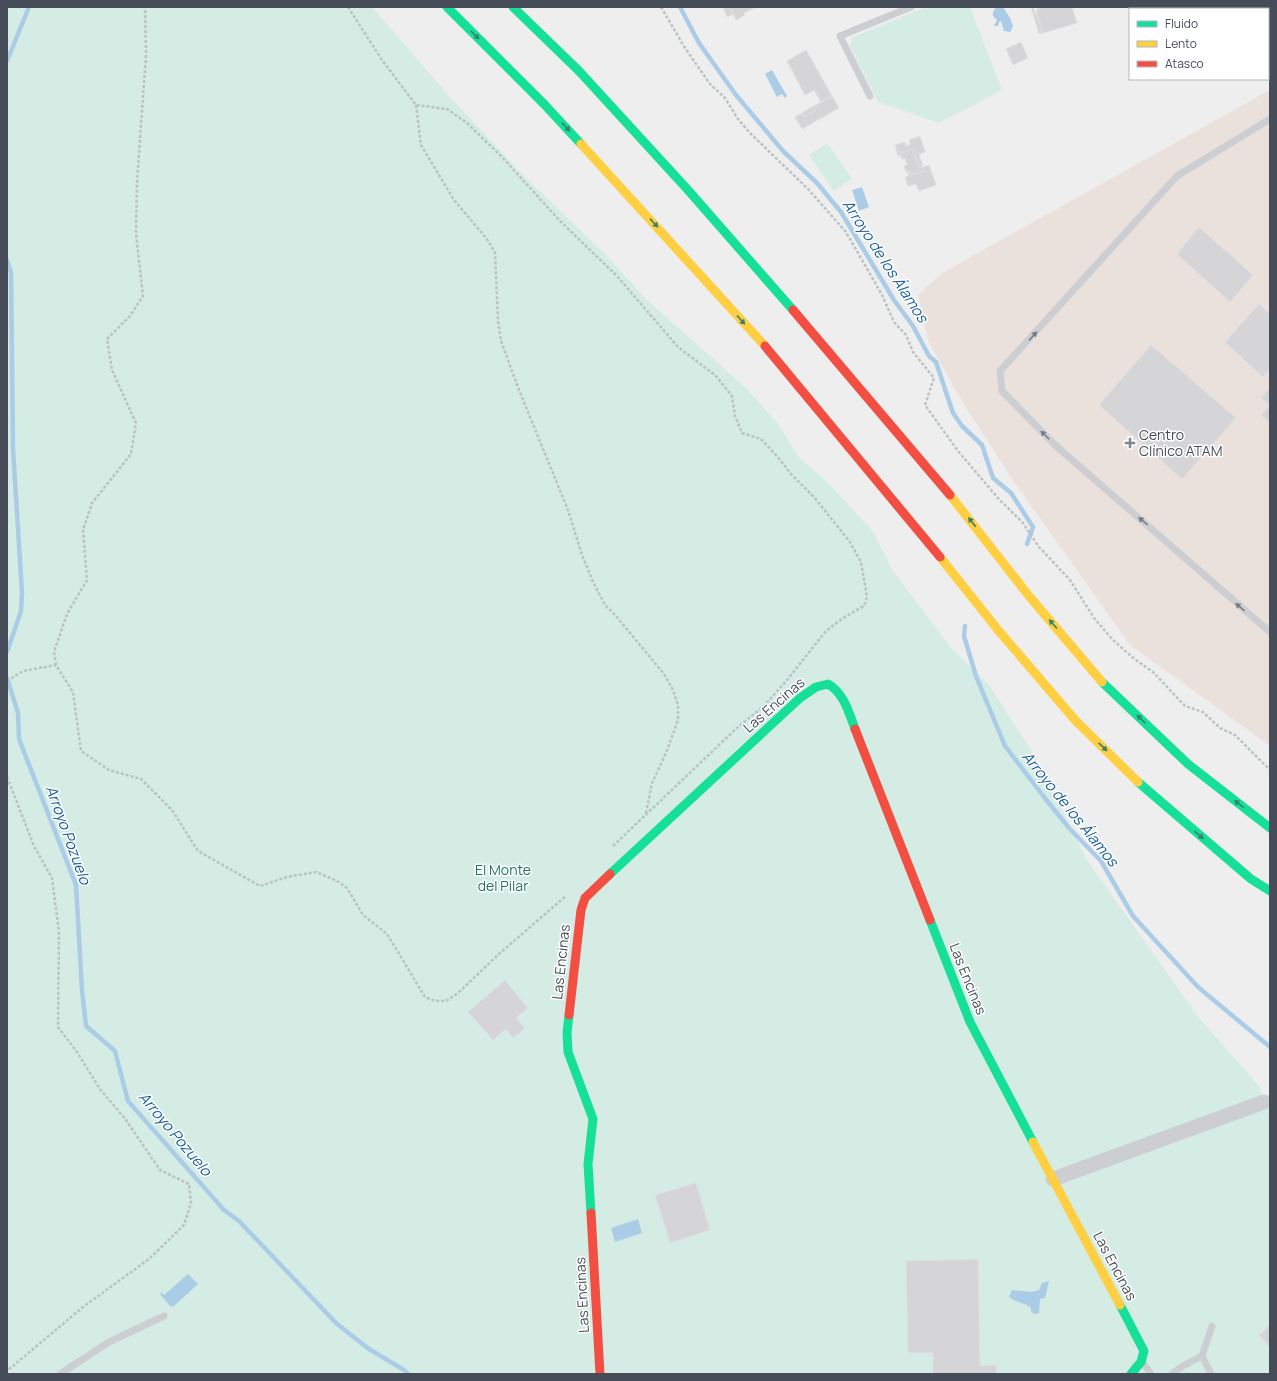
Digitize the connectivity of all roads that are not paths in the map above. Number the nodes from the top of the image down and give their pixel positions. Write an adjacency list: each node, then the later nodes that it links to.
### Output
1 (447, 7): 8 (main road, one-way to 8)
2 (513, 7): 7 (main road, one-way to 2)
3 (911, 7): 4 (lane)
4 (870, 96)
5 (1270, 119): 6 (lane, one-way to 5)
6 (1270, 632)
7 (1270, 828)
8 (1270, 891)
9 (1264, 1102): 10 (street)
10 (1053, 1178): 14 (main road, Las Encinas); 16 (main road, Las Encinas)
11 (164, 1316): 15 (lane)
12 (1212, 1326): 13 (lane)
13 (1202, 1356): 19 (lane); 20 (lane)
14 (1141, 1362): 17 (main road); 18 (lane)
15 (60, 1374)
16 (600, 1374)
17 (1131, 1374)
18 (1152, 1374)
19 (1172, 1374)
20 (1211, 1374)

